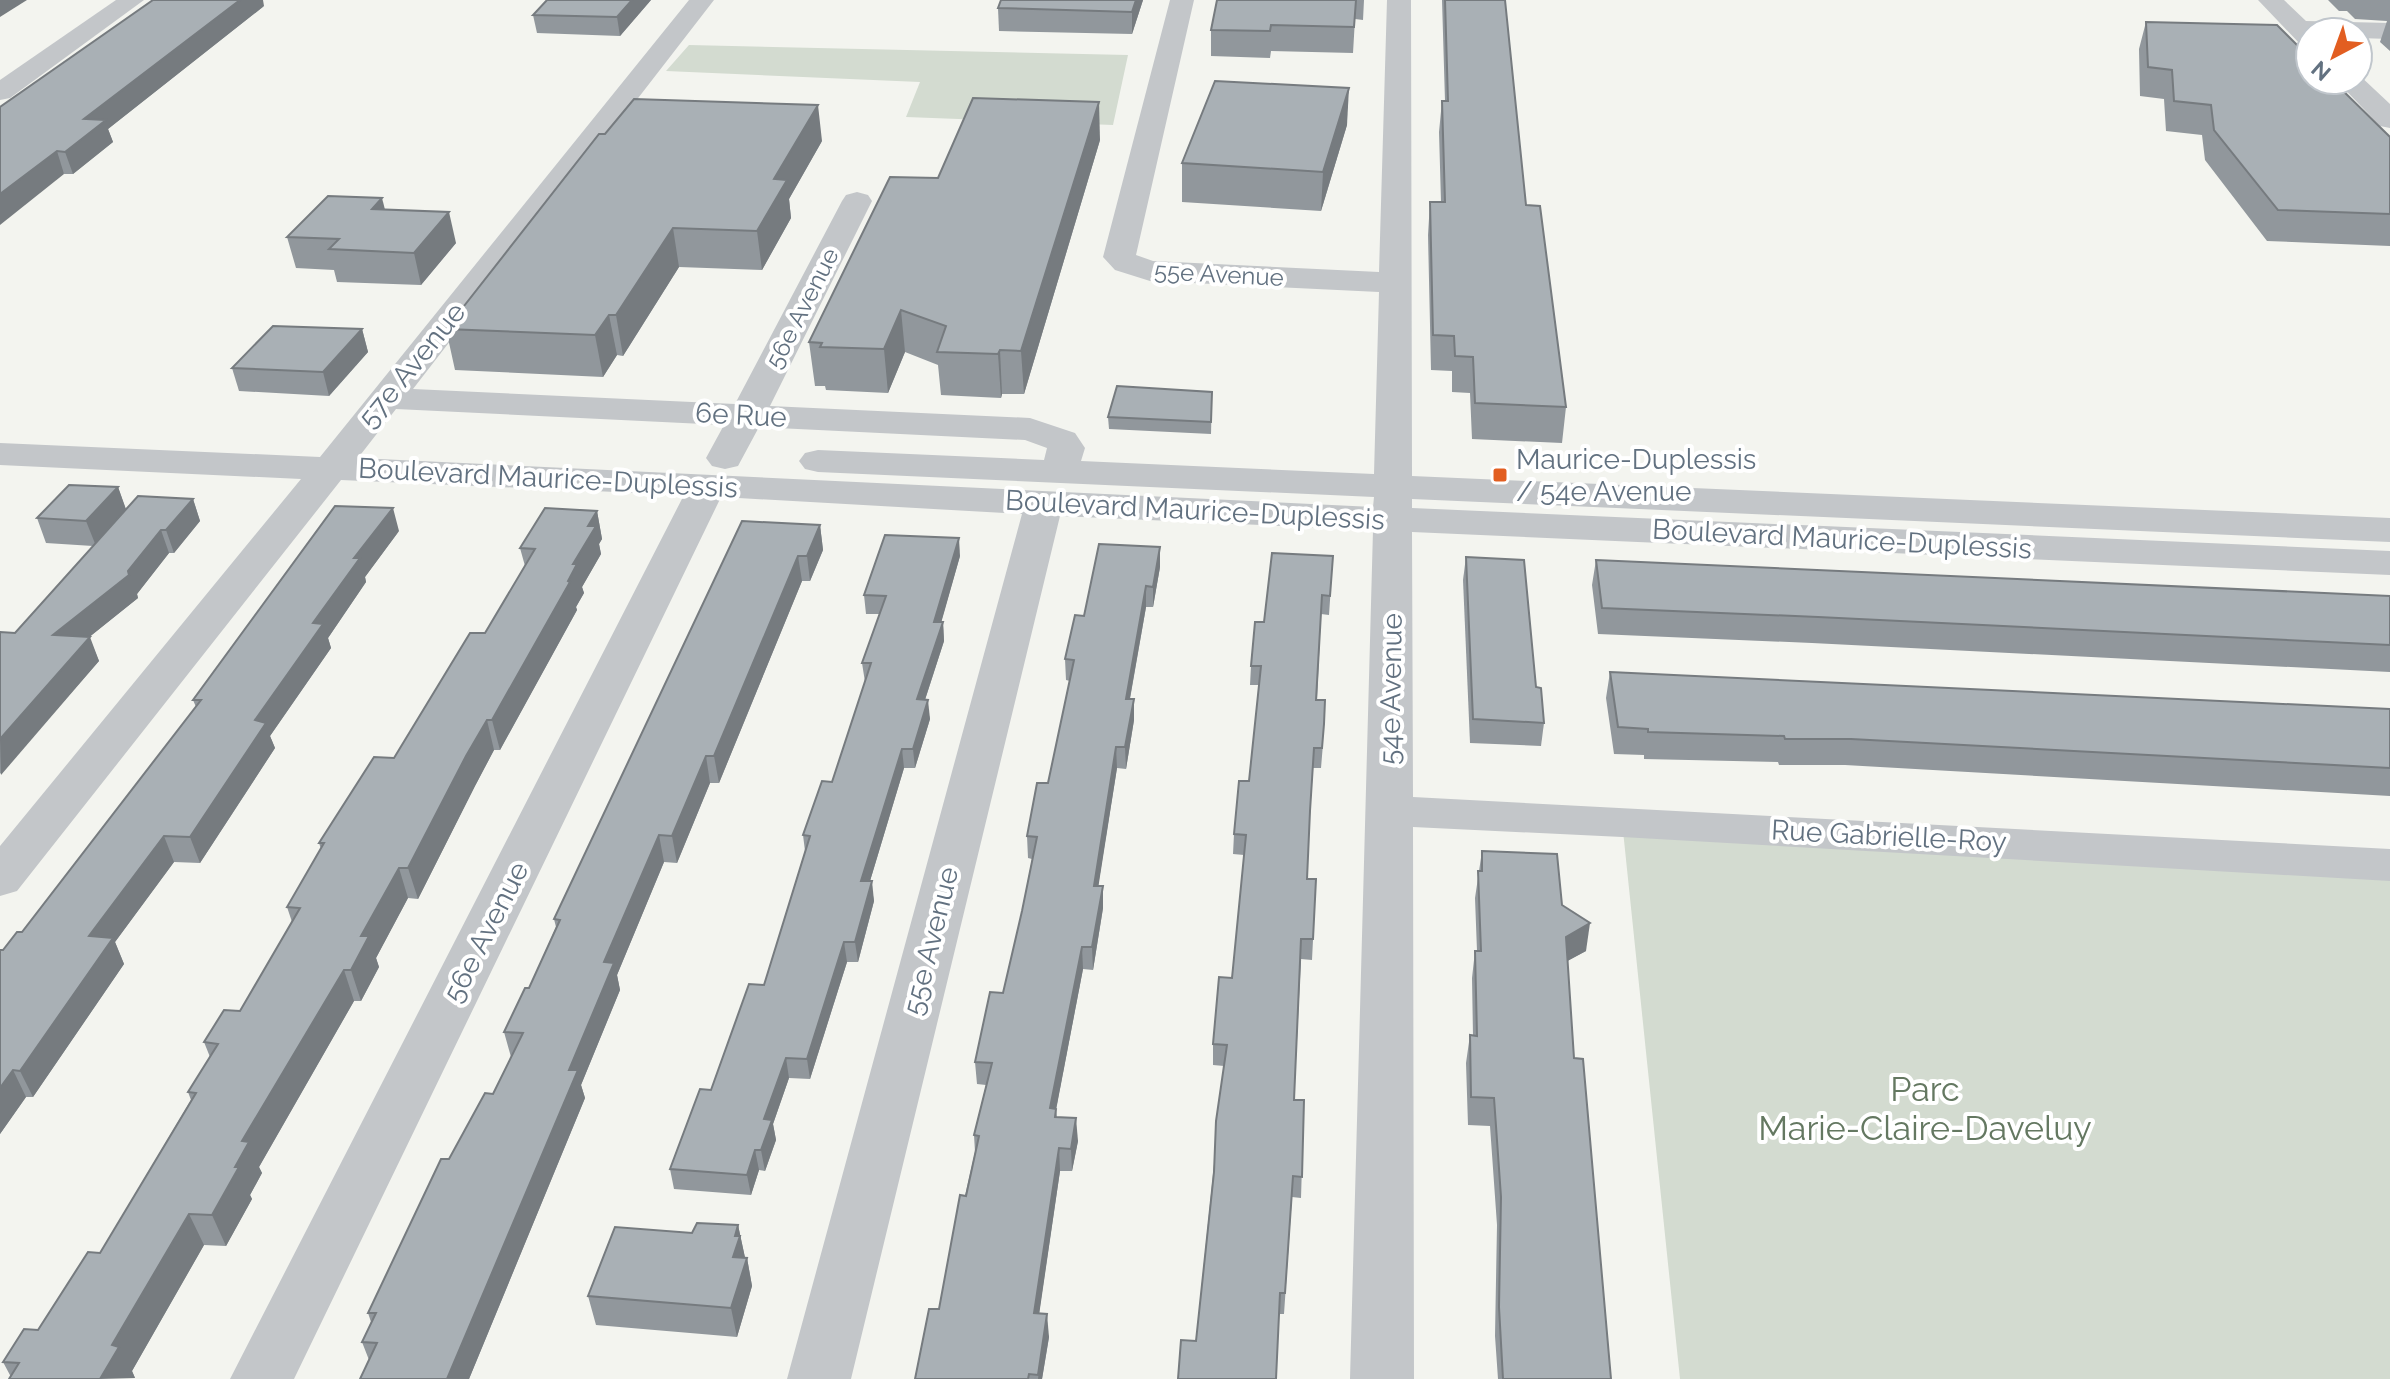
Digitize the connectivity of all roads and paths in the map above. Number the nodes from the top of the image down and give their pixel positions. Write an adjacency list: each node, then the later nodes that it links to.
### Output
1 (132, 0): 7 (street)
2 (702, 0): 12 (street, 57e Avenue)
3 (1182, 0): 11 (street, 55e Avenue)
4 (1399, 0): 11 (street, 54e Avenue)
5 (2270, 0): 6 (street)
6 (2294, 23)
7 (0, 92)
8 (2366, 96): 9 (street)
9 (2390, 120)
10 (857, 201): 13 (street, 56e Avenue)
11 (1395, 283): 19 (street, 54e Avenue)
12 (385, 398): 13 (street, 6e Rue); 15 (street, 57e Avenue)
13 (747, 415): 17 (street, 56e Avenue); 18 (street, 6e Rue)
14 (0, 424): 15 (street, Boulevard Maurice-Duplessis)
15 (342, 453): 16 (street, Boulevard Maurice-Duplessis); 17 (street, Boulevard Maurice-Duplessis); 24 (street, 57e Avenue)
16 (0, 454)
17 (717, 471): 18 (street, Boulevard Maurice-Duplessis); 25 (street, 56e Avenue)
18 (1052, 488): 19 (street, Boulevard Maurice-Duplessis); 26 (street, 55e Avenue)
19 (1391, 502): 20 (street, Boulevard Maurice-Duplessis); 21 (street, Boulevard Maurice-Duplessis); 22 (street, 54e Avenue)
20 (2390, 530)
21 (2390, 563)
22 (1388, 811): 23 (street, Rue Gabrielle-Roy); 27 (street, 54e Avenue)
23 (2390, 865)
24 (0, 879)
25 (262, 1379)
26 (819, 1379)
27 (1382, 1379)

